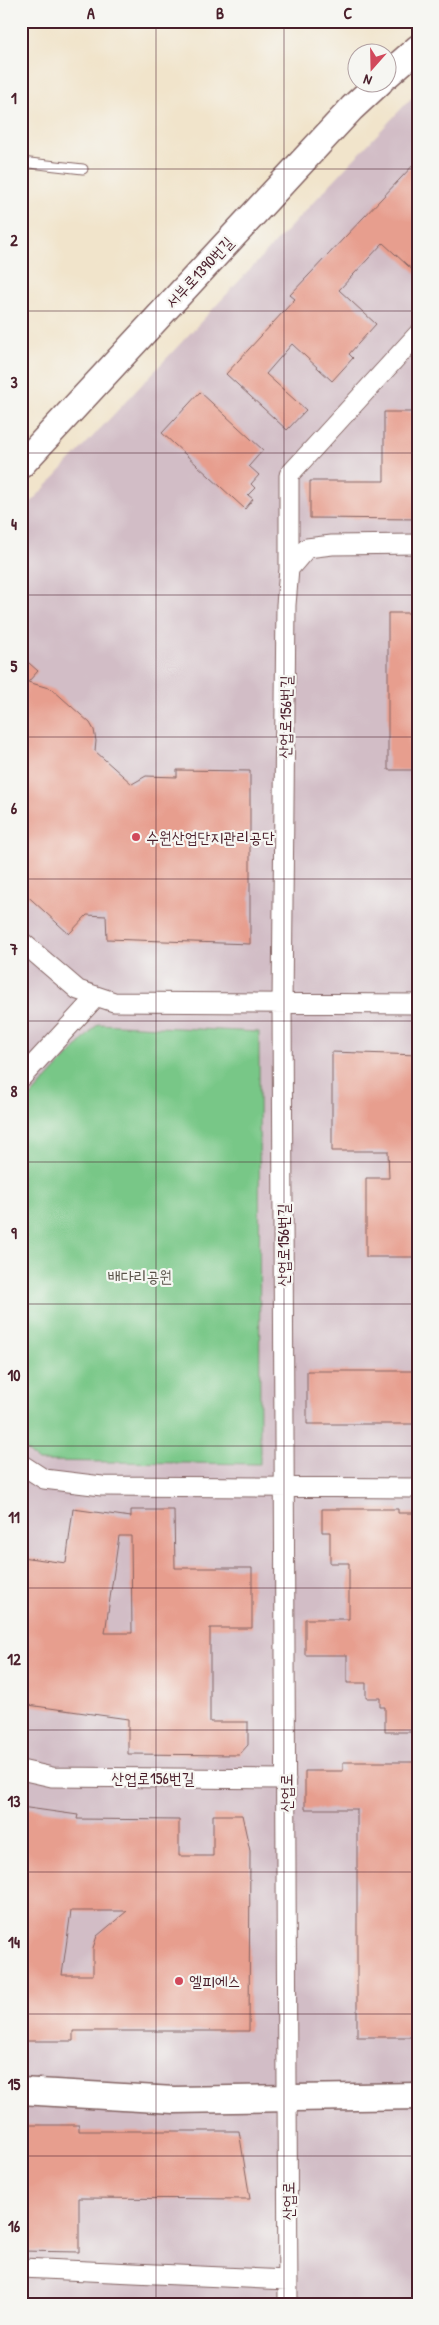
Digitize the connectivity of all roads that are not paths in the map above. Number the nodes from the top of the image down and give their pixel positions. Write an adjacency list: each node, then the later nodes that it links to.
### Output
1 (418, 48): 2 (street)
2 (396, 67)
3 (369, 92): 7 (street, 서부로1390번길)
4 (21, 162): 5 (lane)
5 (83, 169)
6 (418, 334): 9 (street, 산업로156번길)
7 (21, 465)
8 (418, 544): 9 (street)
9 (289, 570): 12 (street, 산업로156번길)
10 (21, 941): 11 (street)
11 (96, 997): 12 (street); 14 (street)
12 (282, 1003): 13 (street); 16 (street, 산업로156번길)
13 (418, 1004)
14 (21, 1078)
15 (21, 1464): 16 (street)
16 (284, 1487): 17 (street); 19 (street, 산업로)
17 (418, 1488)
18 (21, 1770): 19 (street, 산업로156번길)
19 (286, 1779): 22 (street, 산업로)
20 (21, 2091): 22 (street)
21 (418, 2096): 22 (street)
22 (287, 2098): 24 (street, 산업로)
23 (21, 2268): 24 (street)
24 (288, 2280): 25 (street, 산업로)
25 (288, 2304)

